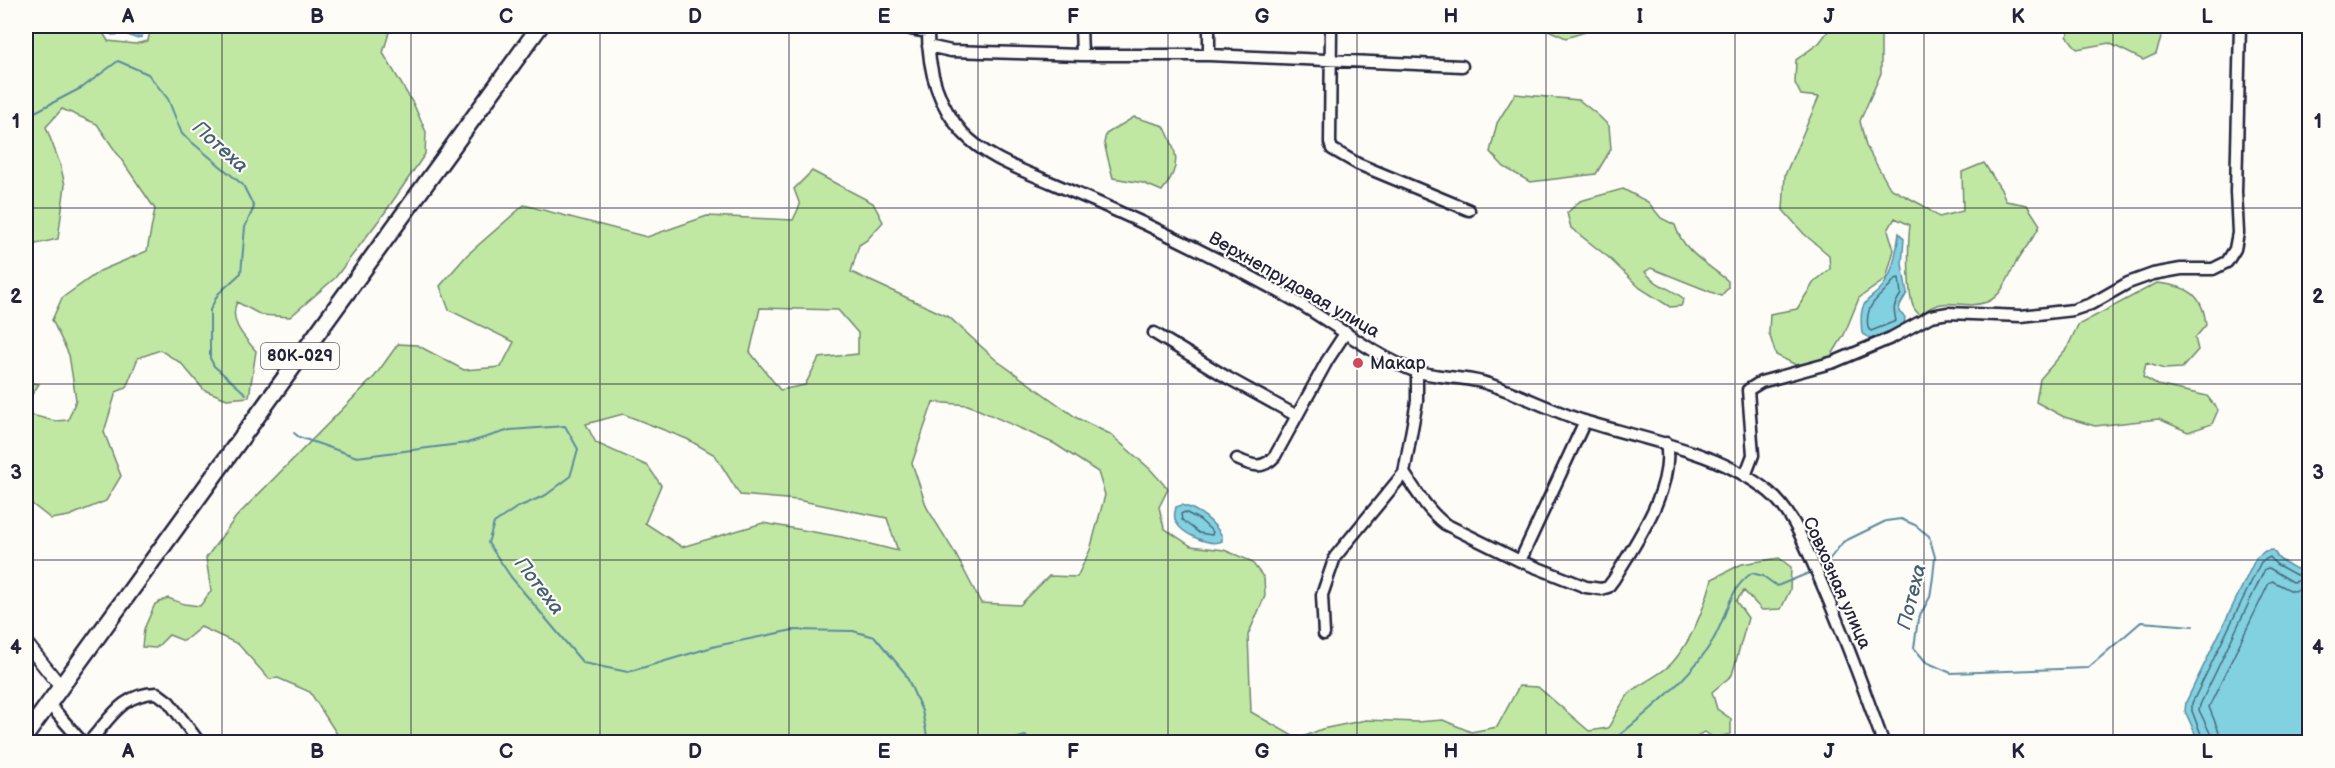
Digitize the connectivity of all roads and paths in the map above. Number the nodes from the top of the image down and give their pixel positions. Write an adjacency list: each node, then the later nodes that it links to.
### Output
1 (540, 26): 26 (main road, 80К-029)
2 (902, 26): 7 (street)
3 (1081, 26): 9 (street)
4 (1209, 26): 10 (street)
5 (1331, 26): 11 (street)
6 (2240, 26): 22 (street)
7 (928, 29): 8 (street, Верхнепрудовая улица)
8 (928, 46): 9 (street); 14 (street, Верхнепрудовая улица)
9 (1082, 55): 10 (street)
10 (1209, 56): 11 (street)
11 (1329, 59): 12 (street); 13 (street)
12 (1462, 66)
13 (1469, 210)
14 (1346, 332): 16 (street, Верхнепрудовая улица); 17 (street)
15 (1154, 333): 17 (street)
16 (1417, 372): 18 (street, Верхнепрудовая улица); 21 (street)
17 (1297, 416): 20 (street)
18 (1585, 421): 19 (street, Верхнепрудовая улица); 23 (street)
19 (1666, 443): 22 (street, Верхнепрудовая улица); 23 (street)
20 (1237, 459)
21 (1404, 472): 23 (street); 24 (street)
22 (1744, 476): 32 (street, Совхозная улица)
23 (1520, 561)
24 (1324, 634)
25 (26, 643): 26 (street)
26 (61, 687): 27 (main road, 80К-029)
27 (49, 704): 28 (main road, 80К-029); 29 (street)
28 (26, 735)
29 (82, 742)
30 (89, 742): 31 (street)
31 (199, 742)
32 (1883, 742)

